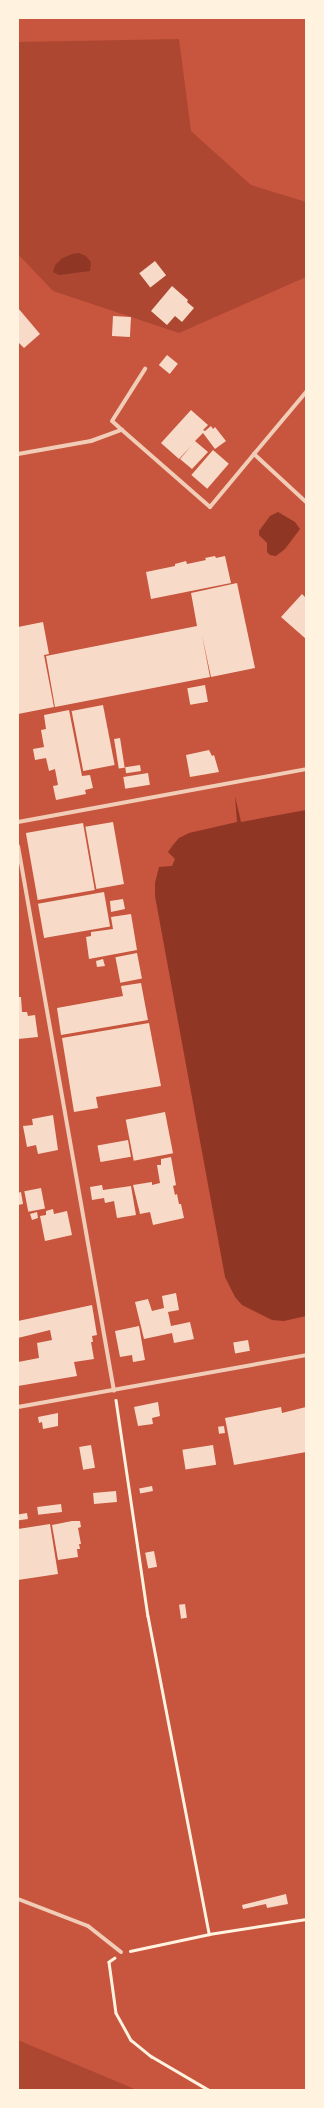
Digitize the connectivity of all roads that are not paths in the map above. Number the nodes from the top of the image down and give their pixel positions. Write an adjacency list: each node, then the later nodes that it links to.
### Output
1 (145, 369): 3 (street)
2 (306, 392): 5 (street)
3 (122, 430): 4 (street); 5 (street)
4 (18, 454)
5 (254, 454): 6 (street)
6 (306, 502)
7 (306, 769): 8 (street)
8 (18, 822)
9 (18, 846): 11 (street)
10 (306, 1355): 11 (street)
11 (114, 1391): 12 (street)
12 (18, 1407)
13 (18, 1899): 14 (street)
14 (121, 1952)

